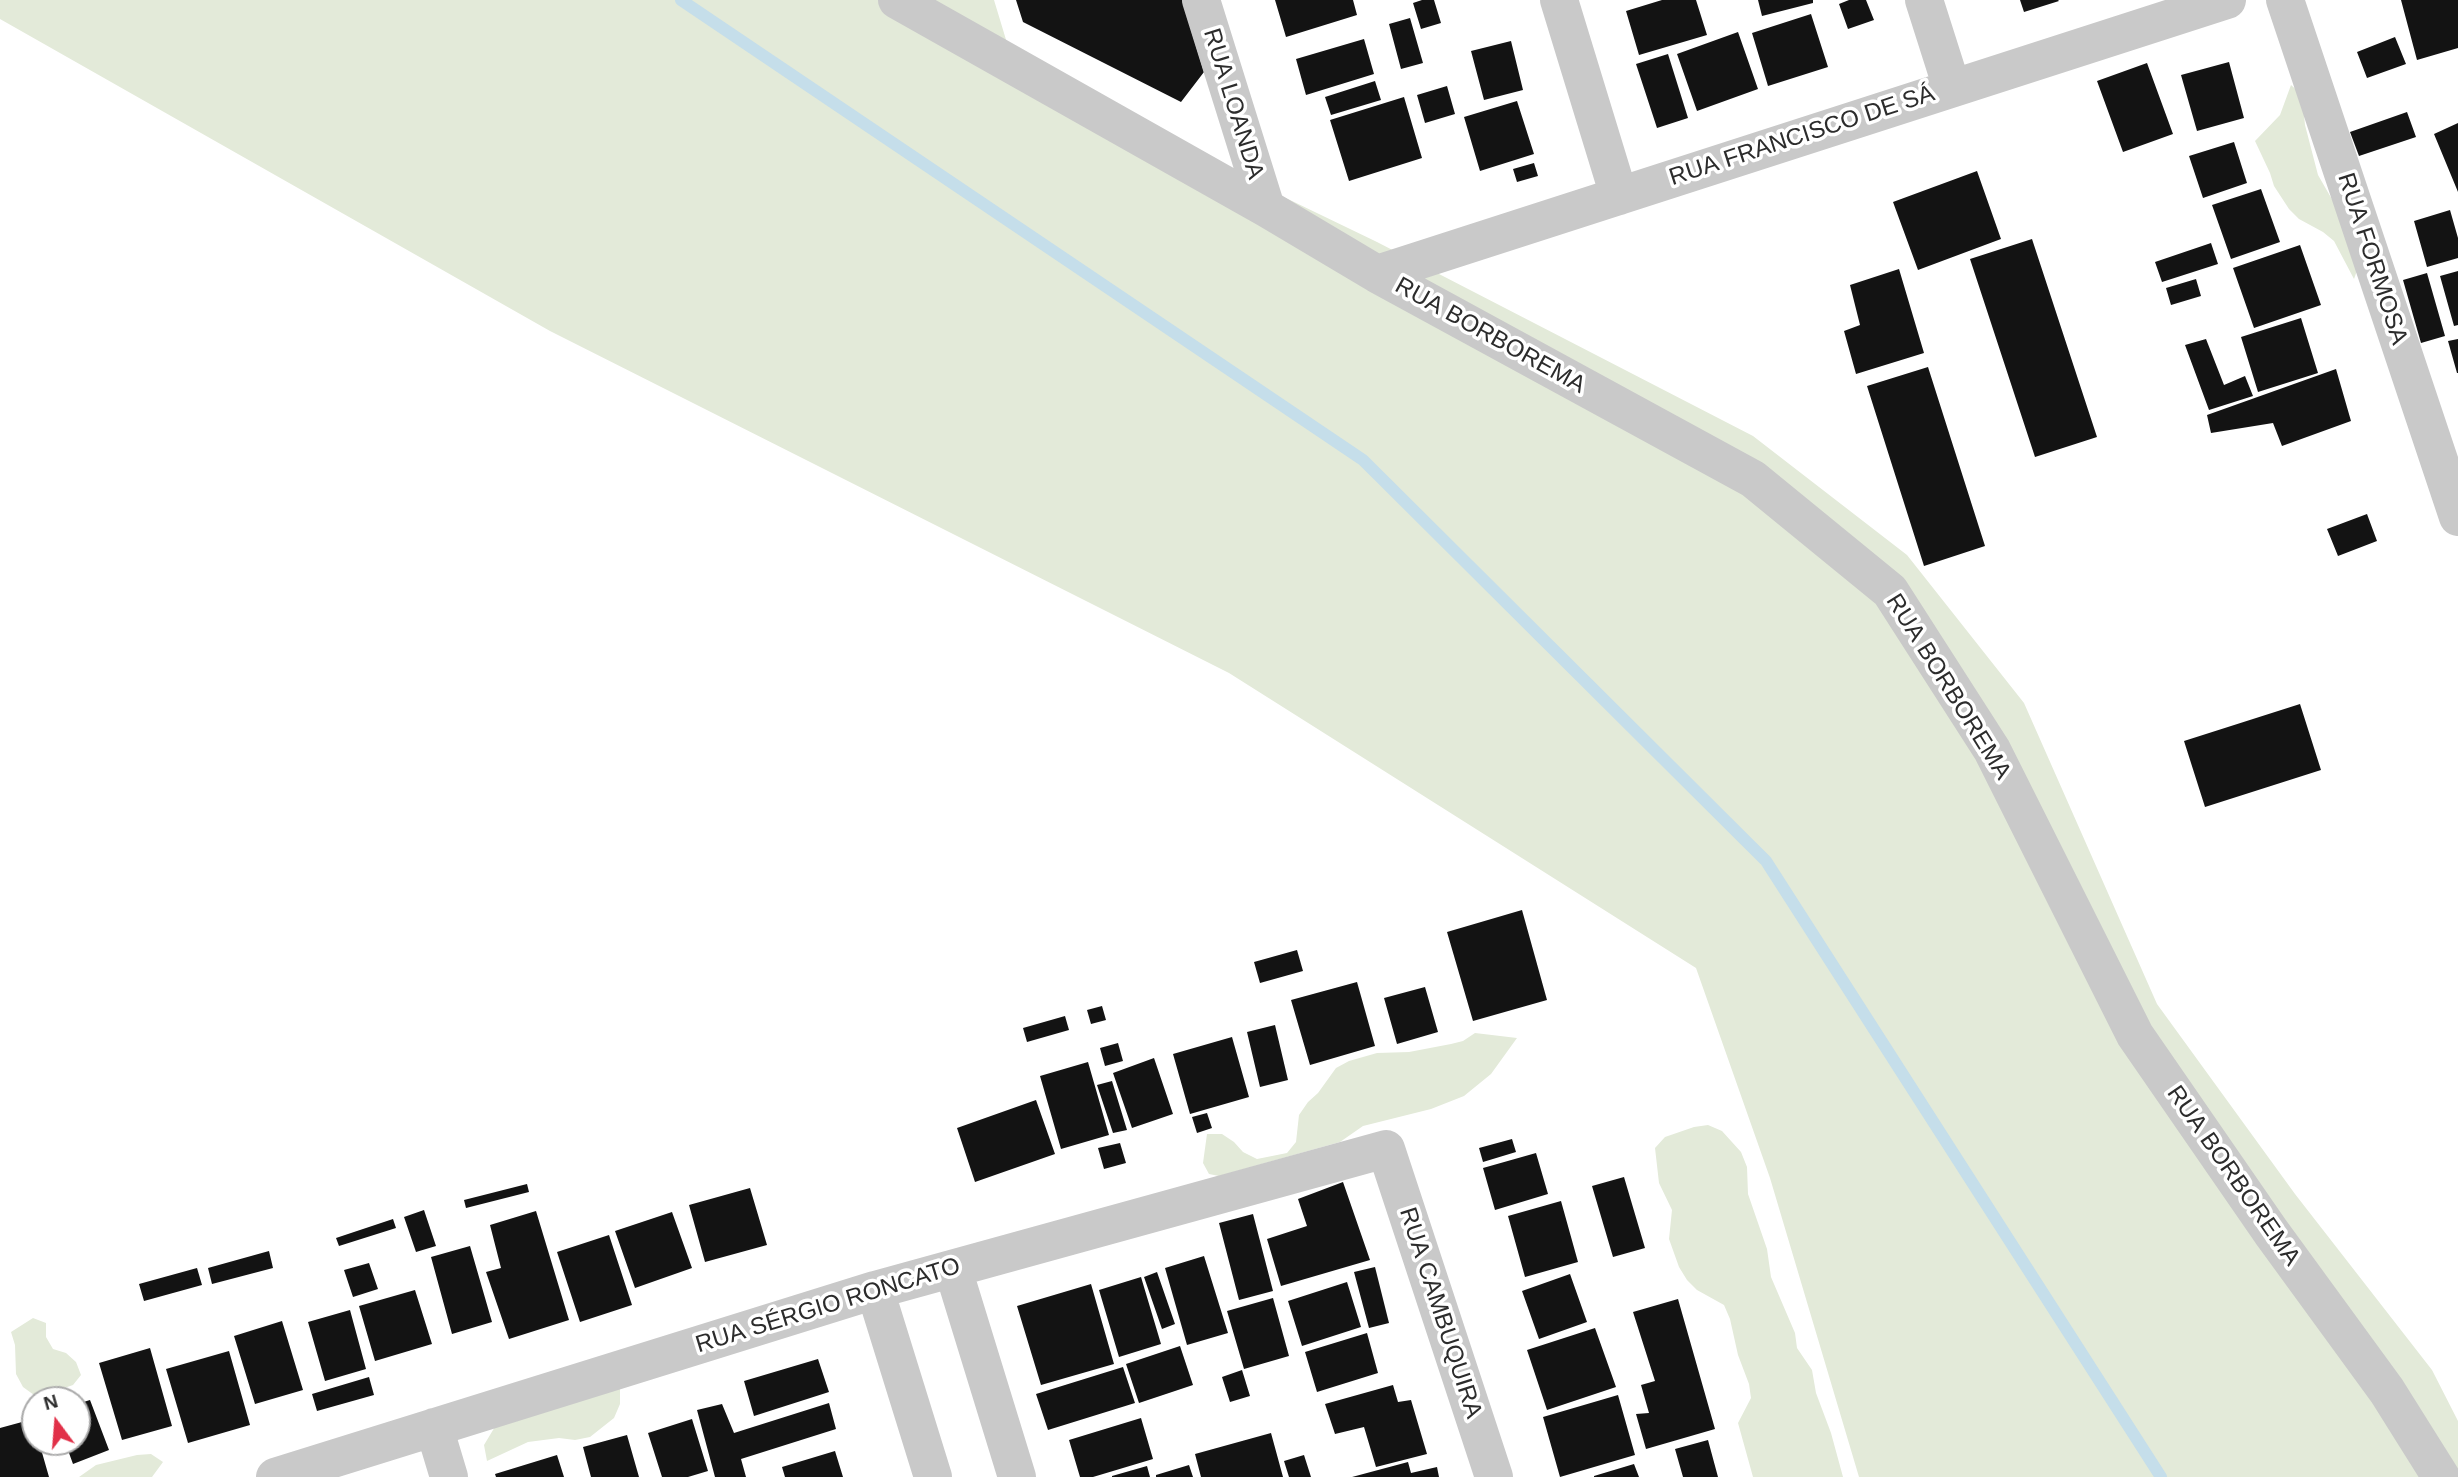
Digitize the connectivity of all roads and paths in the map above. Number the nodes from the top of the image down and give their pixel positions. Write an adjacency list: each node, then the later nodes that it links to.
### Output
1 (897, 0): 9 (street, RUA BORBOREMA)
2 (1200, 0): 9 (street, RUA LOANDA)
3 (1559, 0): 8 (street)
4 (1924, 0): 7 (street)
5 (2227, 0): 7 (street, RUA FRANCISCO DE SÁ)
6 (2286, 0): 11 (street, RUA FORMOSA)
7 (1952, 88): 8 (street, RUA FRANCISCO DE SÁ)
8 (1619, 196): 10 (street, RUA FRANCISCO DE SÁ)
9 (1266, 208): 10 (street, RUA BORBOREMA)
10 (1377, 274): 21 (street, RUA BORBOREMA)
11 (2458, 517)
12 (1386, 1149): 13 (street, RUA SÉRGIO RONCATO); 20 (street, RUA CAMBUQUIRA)
13 (953, 1269): 14 (street, RUA SÉRGIO RONCATO); 19 (street)
14 (875, 1290): 15 (street, RUA SÉRGIO RONCATO); 18 (street)
15 (434, 1427): 16 (street, RUA SÉRGIO RONCATO); 17 (street)
16 (275, 1477)
17 (449, 1477)
18 (933, 1477)
19 (1017, 1477)
20 (1494, 1477)
21 (2441, 1477)

